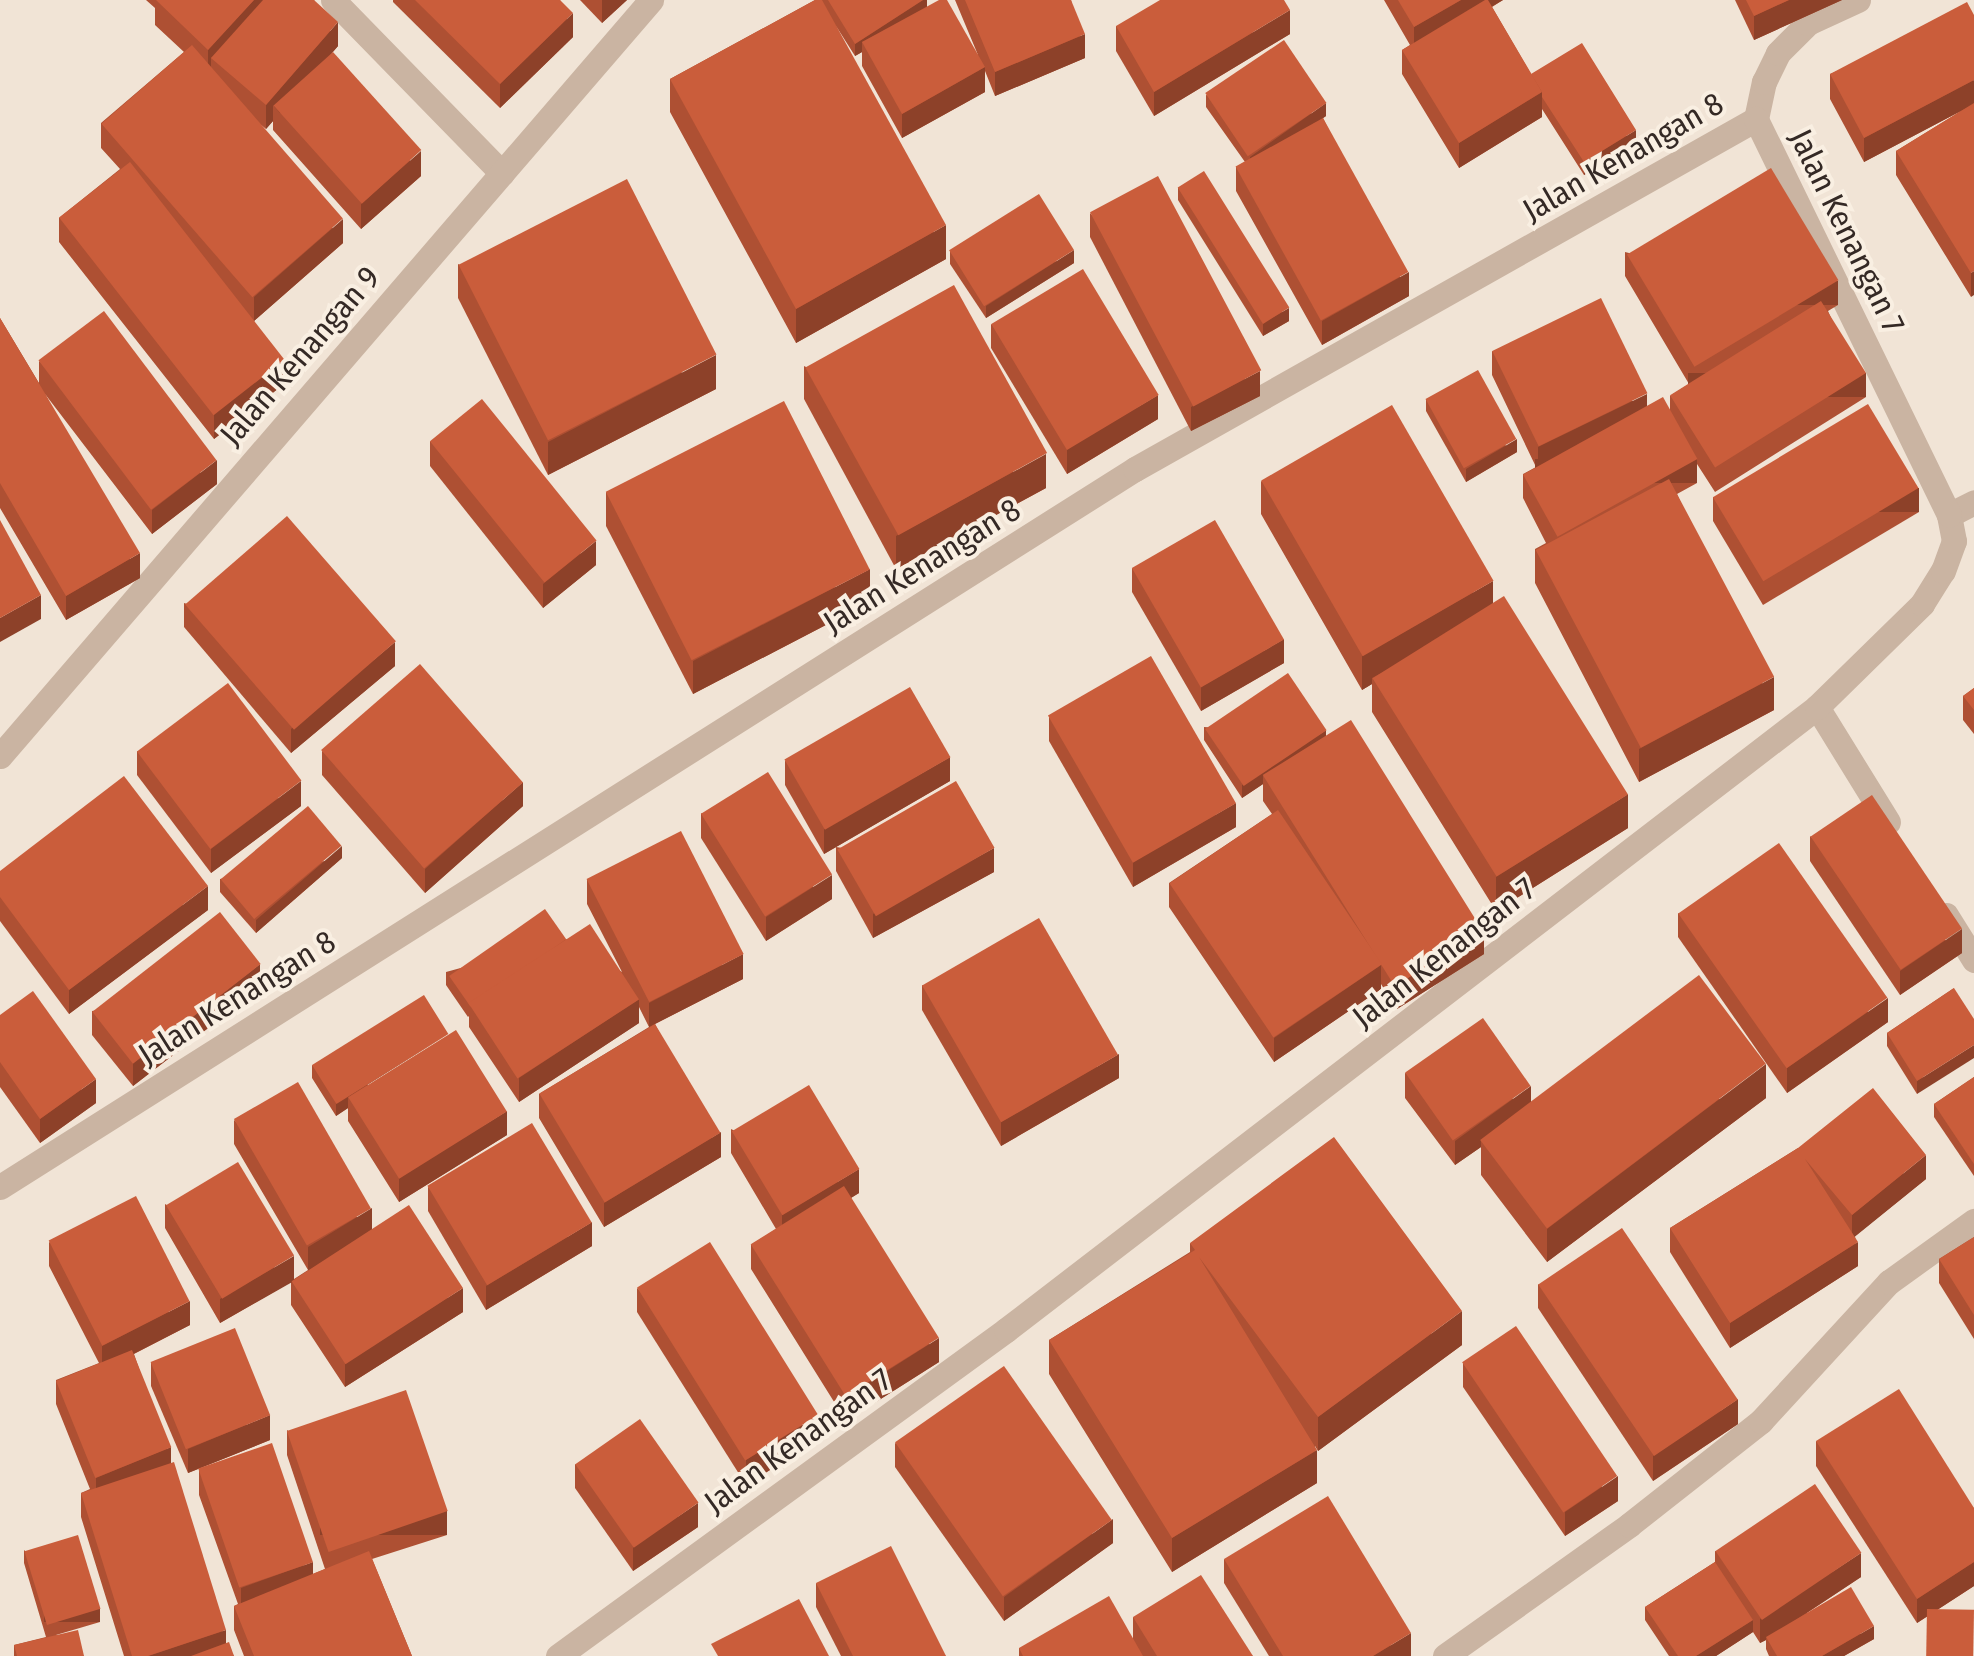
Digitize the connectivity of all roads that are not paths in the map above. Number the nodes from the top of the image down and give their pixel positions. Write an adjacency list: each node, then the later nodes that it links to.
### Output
1 (333, 0): 5 (street)
2 (651, 0): 5 (street, Jalan Kenangan 9)
3 (1858, 0): 4 (street, Jalan Kenangan 8)
4 (1756, 119): 7 (street, Jalan Kenangan 7); 13 (street, Jalan Kenangan 8)
5 (502, 173): 9 (street, Jalan Kenangan 9)
6 (1974, 502): 7 (street)
7 (1949, 514): 8 (street, Jalan Kenangan 7)
8 (1817, 707): 10 (street); 15 (street, Jalan Kenangan 7)
9 (0, 756)
10 (1901, 842)
11 (1932, 893): 12 (street)
12 (1974, 960)
13 (0, 1187)
14 (1974, 1220): 16 (street)
15 (558, 1656)
16 (1445, 1656)

